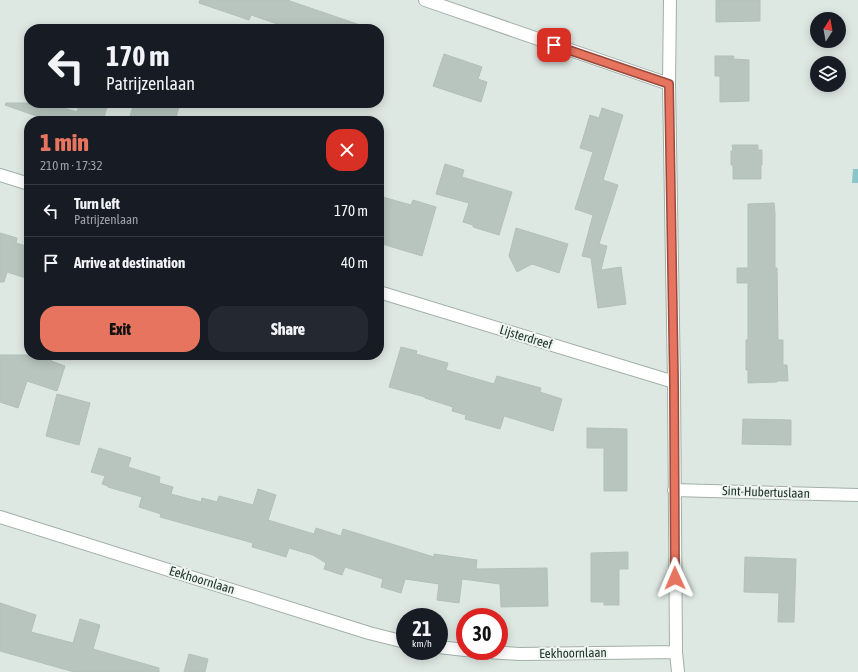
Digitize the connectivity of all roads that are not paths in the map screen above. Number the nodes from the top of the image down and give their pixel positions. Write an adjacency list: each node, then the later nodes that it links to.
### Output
1 (425, 0): 3 (street)
2 (670, 0): 3 (street)
3 (669, 84): 7 (street)
4 (0, 176): 5 (street)
5 (24, 183)
6 (384, 294): 7 (street, Lijsterdreef)
7 (674, 382): 8 (street)
8 (674, 490): 9 (street, Sint-Hubertuslaan); 12 (street)
9 (858, 495)
10 (0, 517): 11 (street, Eekhoornlaan)
11 (396, 640)
12 (676, 652): 13 (street, Eekhoornlaan); 14 (street)
13 (508, 653)
14 (678, 672)

